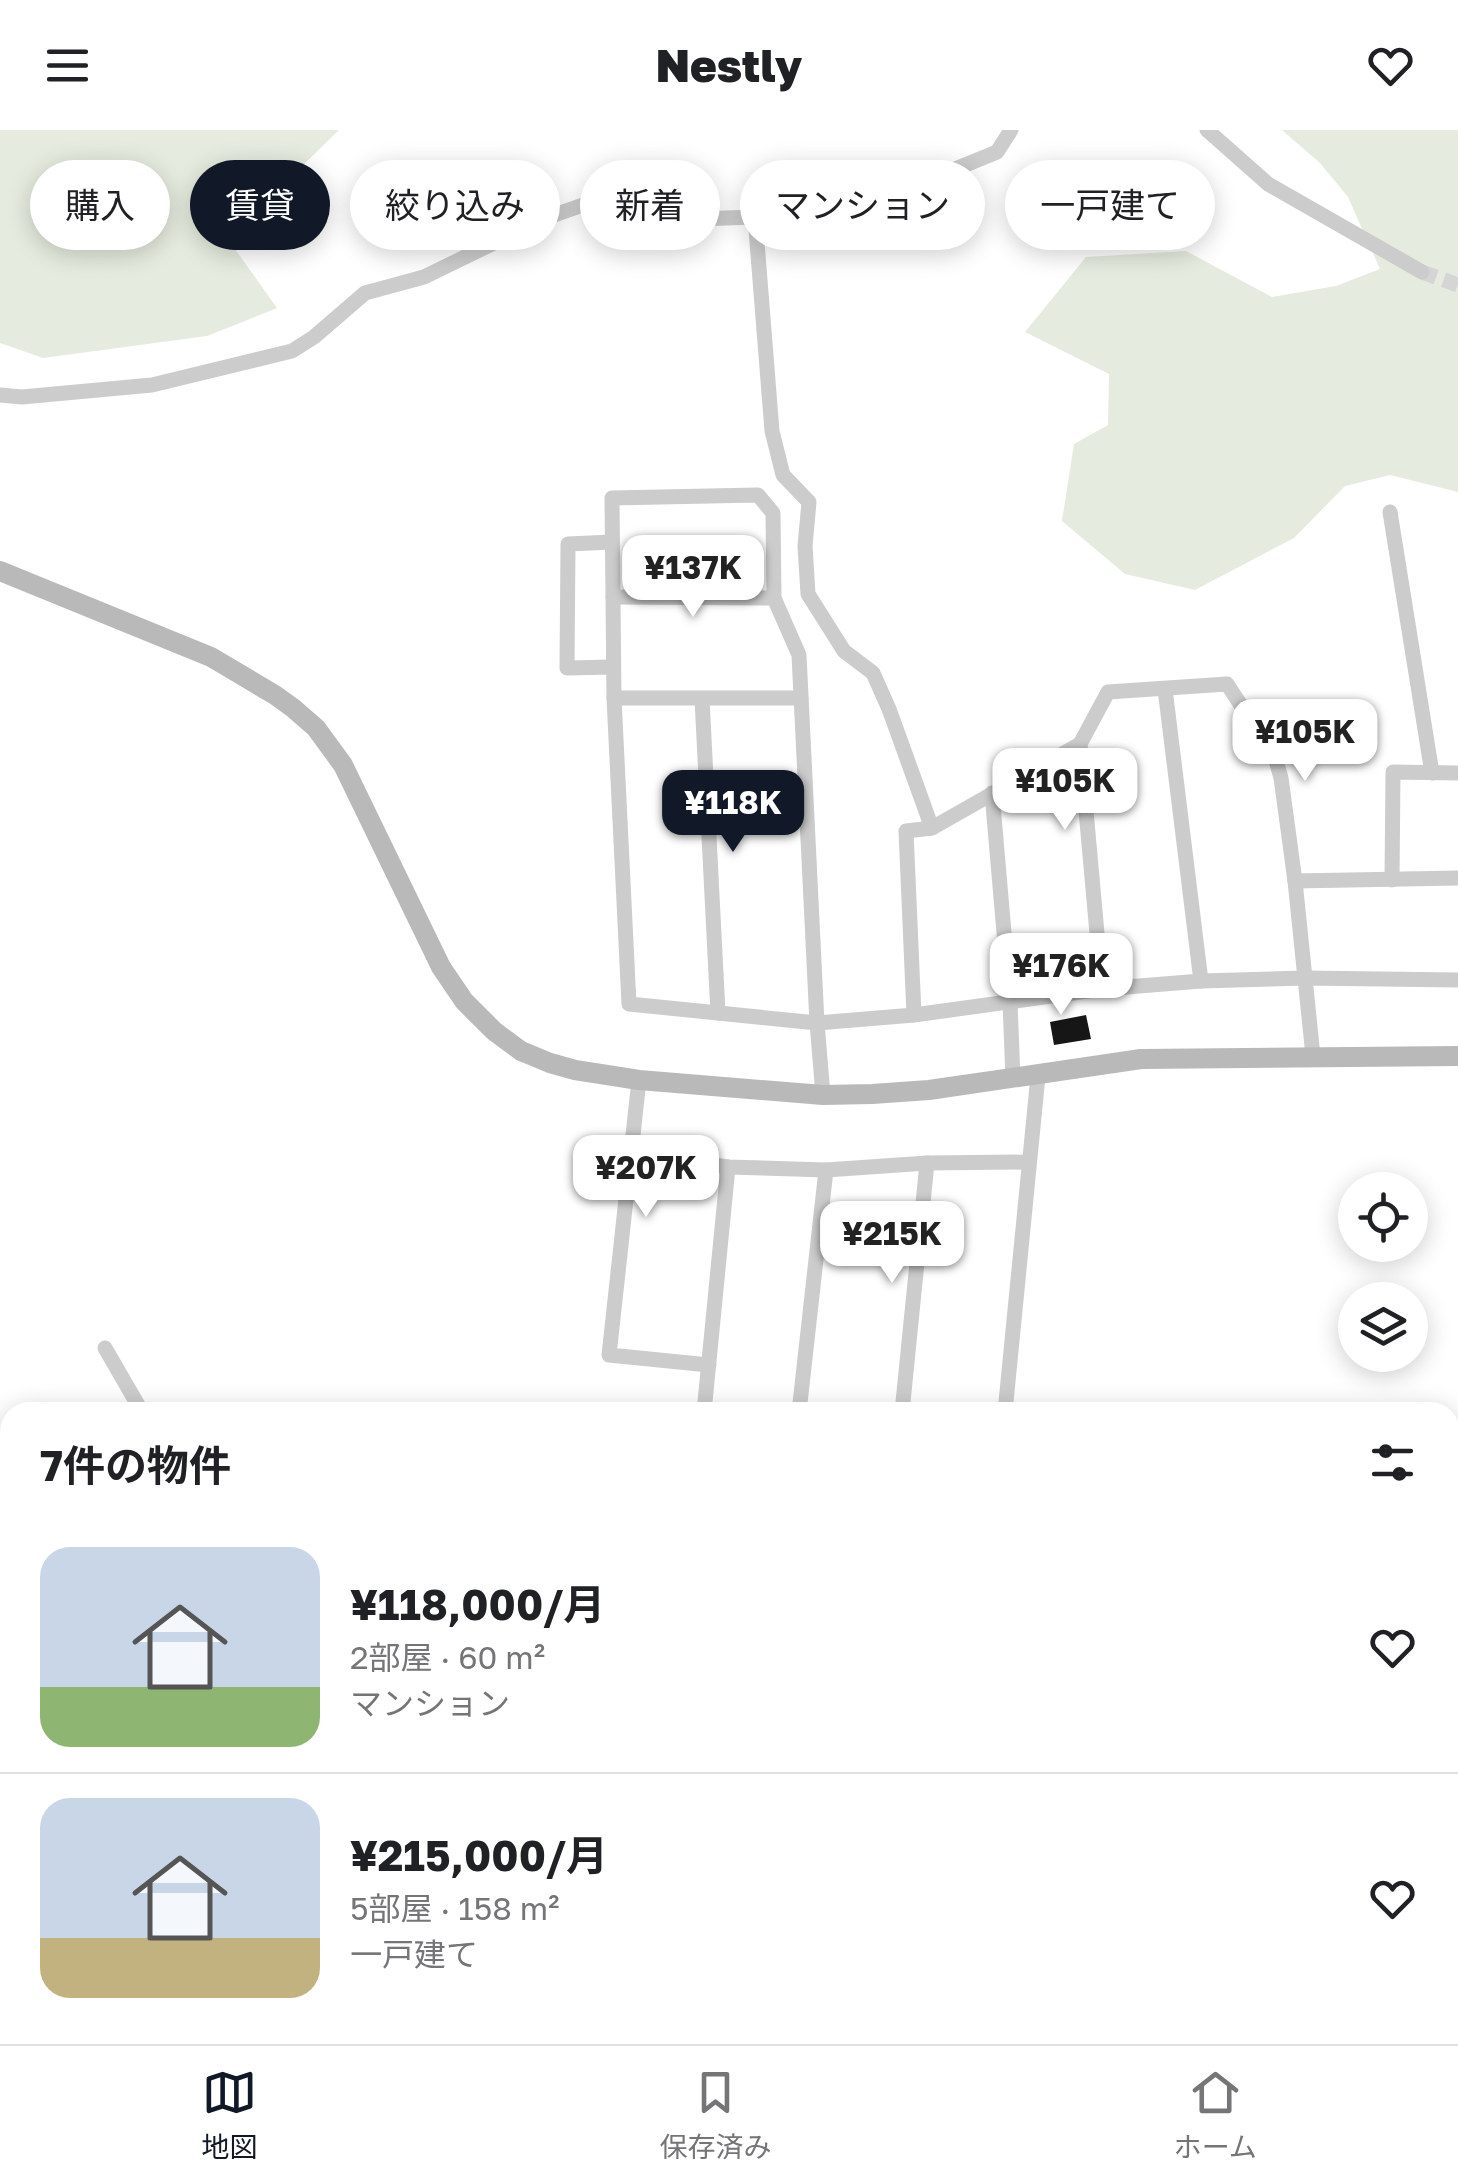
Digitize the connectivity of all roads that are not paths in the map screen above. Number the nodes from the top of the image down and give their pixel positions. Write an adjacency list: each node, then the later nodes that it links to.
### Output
1 (1011, 130): 3 (street)
2 (1207, 130): 6 (street)
3 (977, 160)
4 (740, 218): 7 (street)
5 (758, 250): 22 (street)
6 (1422, 272)
7 (0, 395)
8 (1390, 512): 19 (street)
9 (612, 542): 11 (street); 12 (street); 13 (street)
10 (0, 571): 38 (street)
11 (613, 597): 12 (street); 13 (street)
12 (774, 598): 16 (street)
13 (614, 667): 15 (street)
14 (1166, 689): 18 (street); 25 (street); 27 (street)
15 (614, 698): 17 (street); 31 (street)
16 (801, 698): 17 (street); 33 (street)
17 (702, 699): 31 (street)
18 (1080, 744): 21 (street); 29 (street)
19 (1432, 772): 20 (street); 24 (street)
20 (1458, 773)
21 (992, 793): 22 (street); 30 (street)
22 (932, 828): 32 (street)
23 (1458, 878): 24 (street)
24 (1392, 880): 25 (street)
25 (1295, 881): 26 (street)
26 (1304, 978): 27 (street); 28 (street); 34 (street)
27 (1201, 980): 29 (street)
28 (1458, 980)
29 (1102, 989): 30 (street)
30 (1010, 1002): 32 (street); 37 (street)
31 (718, 1013): 33 (street)
32 (914, 1015): 33 (street)
33 (817, 1023): 39 (street)
34 (1313, 1056): 35 (street); 36 (street)
35 (1458, 1056)
36 (1038, 1076): 37 (street); 41 (street)
37 (1012, 1079): 39 (street)
38 (639, 1080): 39 (street); 40 (street)
39 (822, 1095)
40 (630, 1153): 43 (street); 46 (street)
41 (1029, 1162): 42 (street); 51 (street)
42 (928, 1163): 44 (street); 50 (street)
43 (728, 1167): 44 (street); 46 (street)
44 (826, 1170): 49 (street)
45 (105, 1348): 47 (street)
46 (709, 1365): 48 (street)
47 (136, 1402)
48 (705, 1402)
49 (800, 1402)
50 (903, 1402)
51 (1006, 1402)

